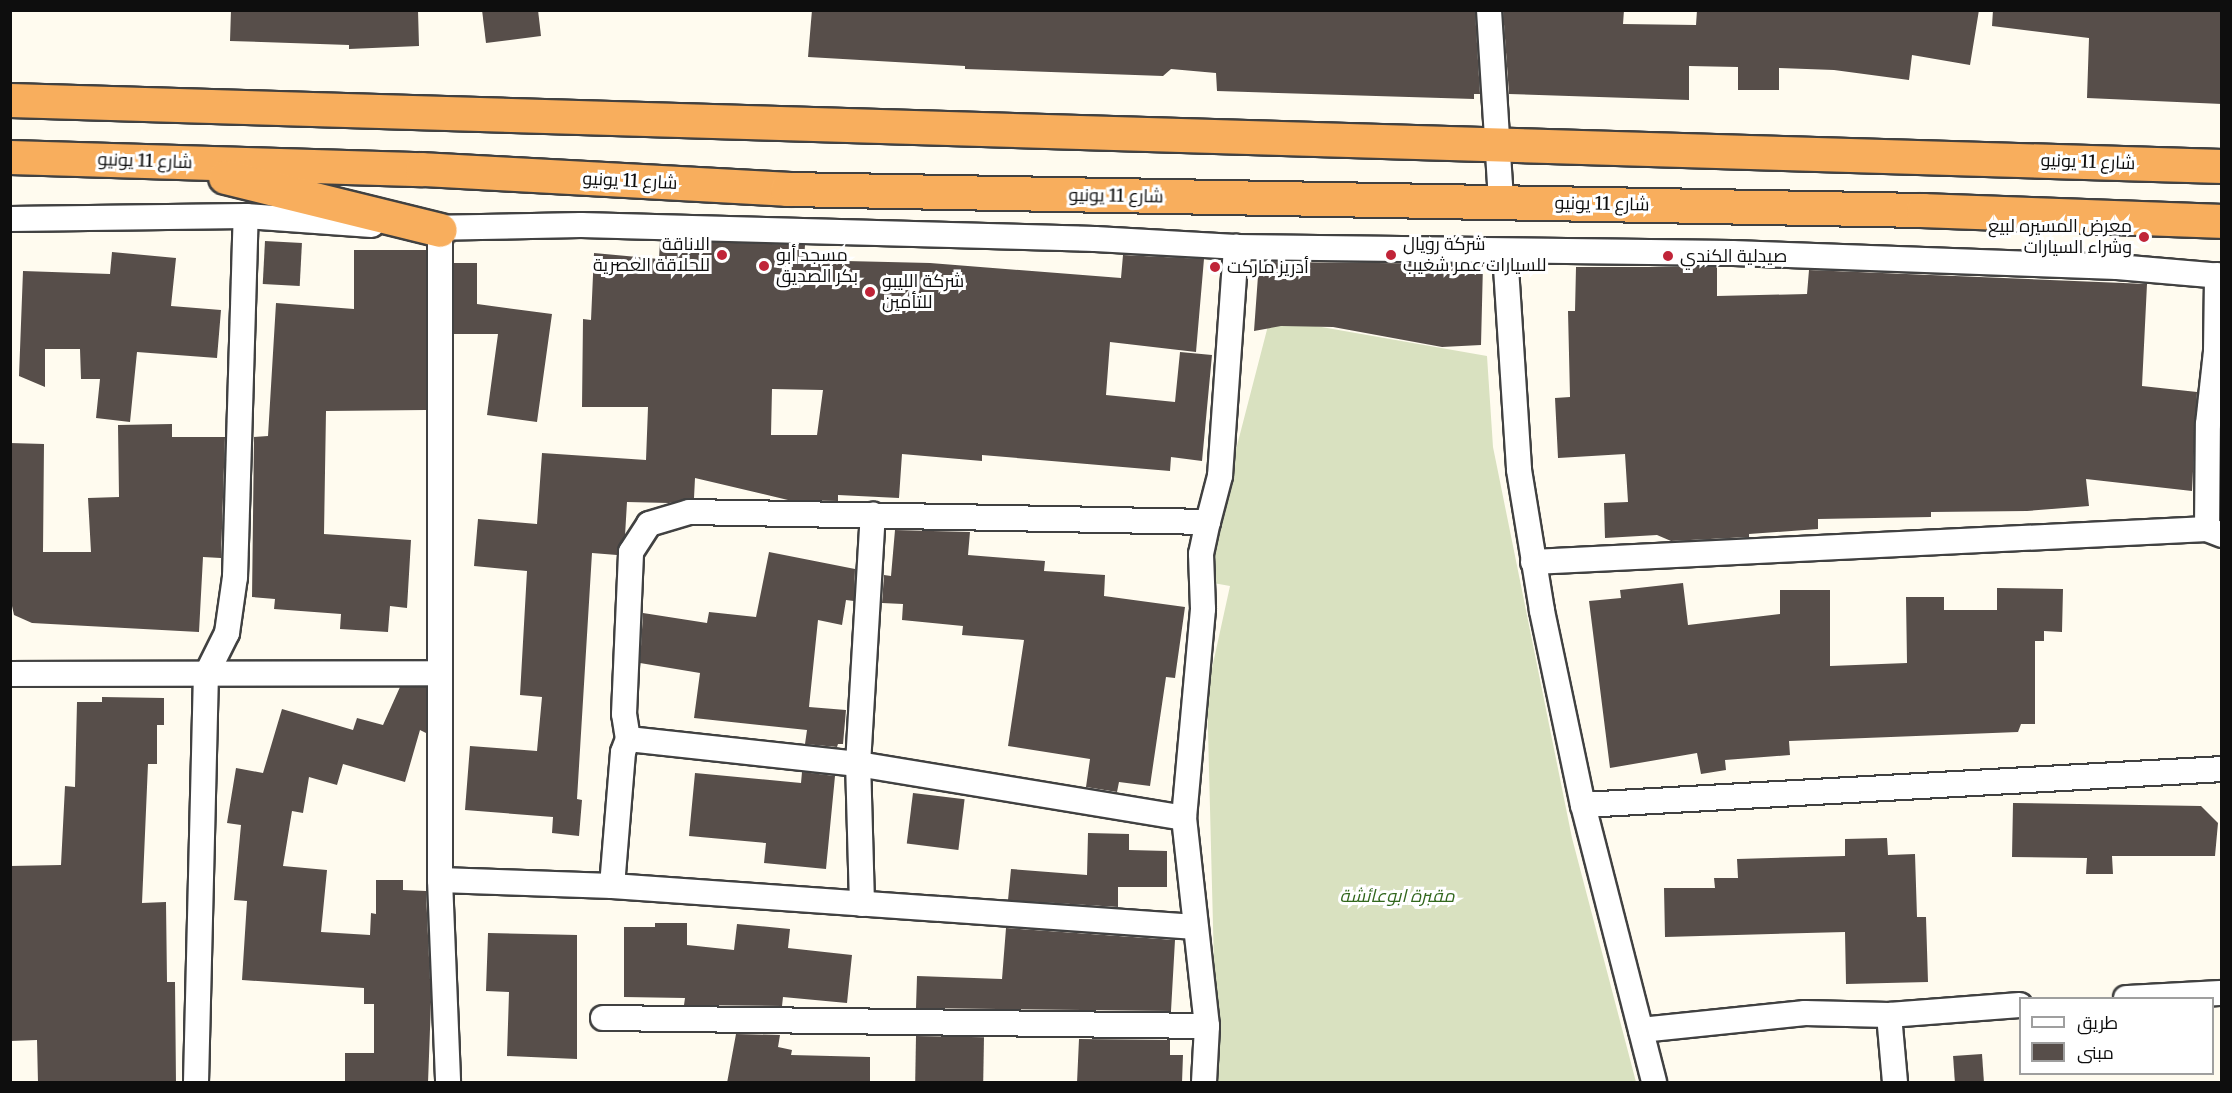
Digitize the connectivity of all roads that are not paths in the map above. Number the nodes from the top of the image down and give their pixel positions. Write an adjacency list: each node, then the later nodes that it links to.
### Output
1 (1490, 10): 3 (street)
2 (10, 100): 3 (highway, شارع 11 يونيو)
3 (1498, 146): 6 (highway, شارع 11 يونيو); 7 (street)
4 (10, 157): 5 (highway, شارع 11 يونيو)
5 (162, 162): 7 (highway, شارع 11 يونيو); 11 (highway)
6 (2222, 166)
7 (1501, 202): 10 (highway, شارع 11 يونيو)
8 (246, 216): 9 (street); 11 (street); 21 (street)
9 (10, 219)
10 (2222, 221)
11 (440, 230): 12 (street); 19 (street)
12 (1236, 247): 13 (street); 16 (street)
13 (1505, 252): 14 (street); 18 (street)
14 (2219, 275): 17 (street)
15 (873, 514): 16 (street); 22 (street); 23 (street)
16 (1208, 522): 26 (street)
17 (2214, 532): 18 (street)
18 (1533, 562): 25 (street)
19 (440, 673): 21 (street); 27 (street)
20 (10, 674): 21 (street)
21 (206, 675): 38 (street)
22 (628, 739): 23 (street); 28 (street)
23 (858, 764): 26 (street); 29 (street)
24 (2222, 769): 25 (street)
25 (1583, 805): 37 (street)
26 (1184, 818): 30 (street)
27 (440, 880): 28 (street); 39 (street)
28 (612, 886): 29 (street)
29 (862, 904): 30 (street)
30 (1196, 927): 36 (street)
31 (2222, 993): 32 (street)
32 (2158, 997)
33 (2019, 1005): 34 (street)
34 (1889, 1015): 37 (street); 42 (street)
35 (603, 1018): 36 (street)
36 (1207, 1026): 40 (street)
37 (1641, 1030): 41 (street)
38 (196, 1083)
39 (448, 1083)
40 (1204, 1083)
41 (1654, 1083)
42 (1895, 1083)

